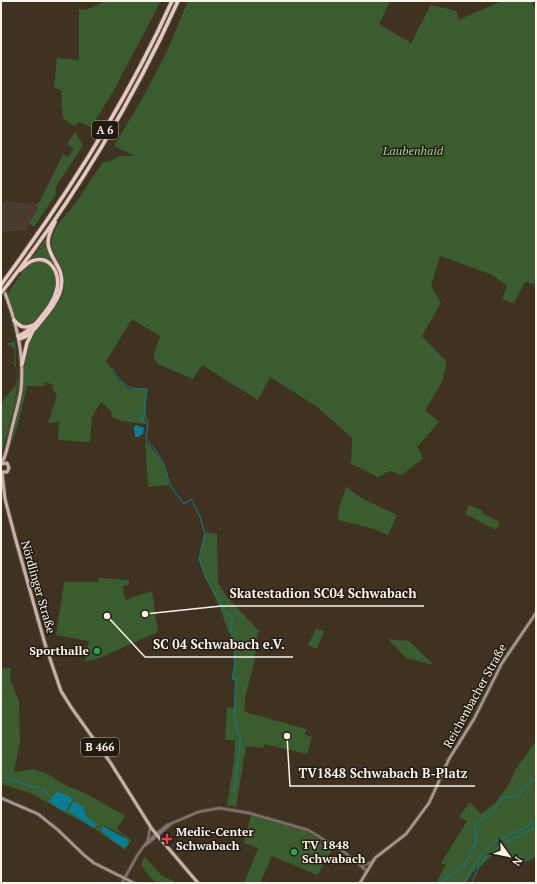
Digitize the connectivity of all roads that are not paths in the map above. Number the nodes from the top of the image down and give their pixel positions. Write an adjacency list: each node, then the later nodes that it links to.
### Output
1 (172, 1): 5 (highway, A 6, bridge)
2 (178, 1): 3 (highway, A 6)
3 (59, 212): 4 (highway, A 6); 9 (highway)
4 (14, 275): 6 (highway, A 6, bridge); 8 (highway)
5 (1, 284): 7 (main road)
6 (1, 293)
7 (14, 320): 8 (highway); 10 (main road)
8 (35, 323): 10 (highway)
9 (33, 331): 10 (highway); 11 (highway)
10 (19, 338): 11 (main road)
11 (22, 364): 12 (main road)
12 (6, 453): 13 (main road); 14 (main road)
13 (1, 463): 14 (main road)
14 (7, 463): 16 (main road)
15 (1, 473): 16 (main road); 17 (main road, B 466)
16 (6, 473): 17 (main road, B 466)
17 (4, 484): 20 (main road, Nördlinger Straße / B 466)
18 (536, 613): 24 (main road, Reichenbacher Straße)
19 (1, 798): 27 (main road)
20 (151, 827): 21 (main road, Nördlinger Straße / B 466); 22 (street)
21 (156, 834): 22 (street); 23 (street); 25 (street); 30 (main road, Nördlinger Straße / B 466)
22 (147, 842): 23 (street)
23 (143, 847): 27 (street)
24 (372, 862): 25 (street); 26 (main road, Reichenbacher Straße)
25 (361, 866): 26 (street)
26 (367, 871): 31 (main road, Reichenbacher Straße)
27 (125, 879): 28 (street); 29 (main road)
28 (122, 883)
29 (134, 883)
30 (198, 883)
31 (360, 883)

